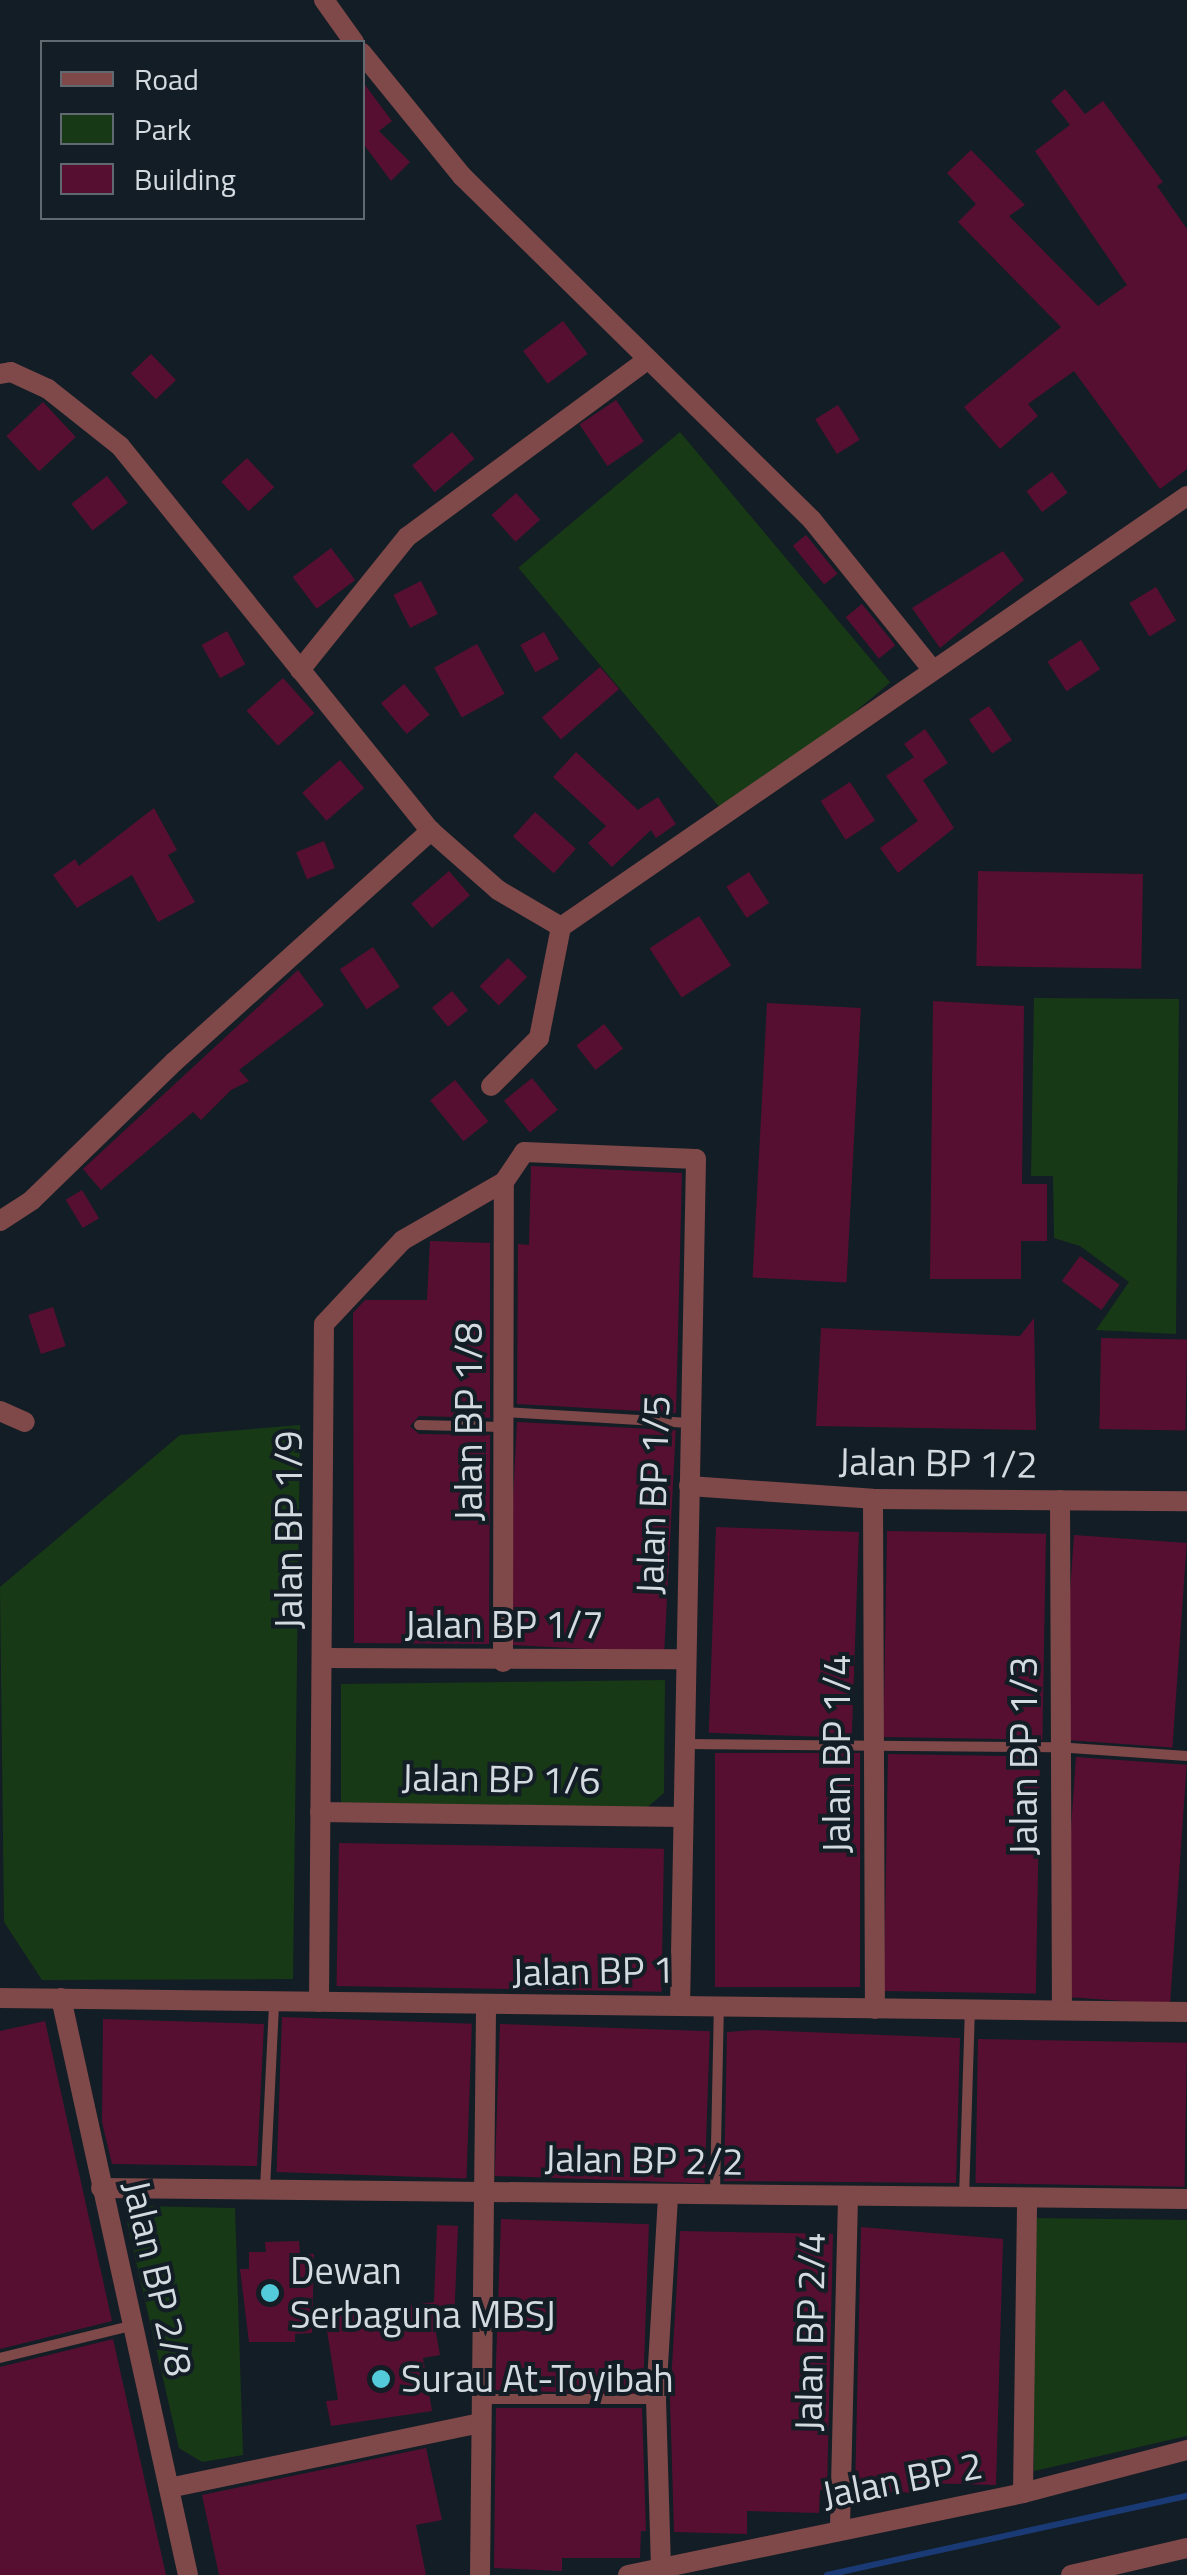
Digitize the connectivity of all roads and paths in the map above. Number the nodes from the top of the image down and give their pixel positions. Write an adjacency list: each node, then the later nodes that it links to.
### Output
1 (324, 0): 2 (street)
2 (353, 40)
3 (365, 57): 4 (street)
4 (646, 361): 7 (street); 8 (street)
5 (0, 374): 8 (street)
6 (1187, 496): 7 (street)
7 (932, 669): 10 (street)
8 (300, 670): 9 (street)
9 (431, 831): 10 (street); 14 (street)
10 (561, 927): 11 (street)
11 (490, 1086)
12 (524, 1152): 13 (street, Jalan BP 1/9); 18 (street, Jalan BP 1/5)
13 (504, 1182): 16 (street, Jalan BP 1/8); 24 (street, Jalan BP 1/9)
14 (0, 1221)
15 (0, 1411): 17 (street)
16 (505, 1420): 18 (lane); 19 (lane); 26 (street, Jalan BP 1/8)
17 (24, 1422)
18 (690, 1423): 20 (street, Jalan BP 1/5)
19 (419, 1425)
20 (689, 1486): 21 (street, Jalan BP 1/2); 25 (street, Jalan BP 1/5)
21 (873, 1500): 22 (street, Jalan BP 1/2); 29 (street, Jalan BP 1/4)
22 (1060, 1500): 23 (street, Jalan BP 1/2); 28 (street, Jalan BP 1/3)
23 (1187, 1502)
24 (324, 1658): 26 (street, Jalan BP 1/7); 31 (street, Jalan BP 1/9)
25 (684, 1660): 26 (street, Jalan BP 1/7); 27 (street, Jalan BP 1/5)
26 (504, 1662)
27 (684, 1744): 29 (lane); 32 (street, Jalan BP 1/5)
28 (1056, 1748): 29 (lane); 30 (lane); 42 (street, Jalan BP 1/3)
29 (870, 1749): 40 (street, Jalan BP 1/4)
30 (1187, 1756)
31 (320, 1812): 32 (street, Jalan BP 1/6); 36 (street, Jalan BP 1/9)
32 (682, 1817): 37 (street, Jalan BP 1/5)
33 (0, 1998): 34 (street, Jalan BP 1)
34 (61, 1998): 35 (street, Jalan BP 1); 44 (street, Jalan BP 2/8)
35 (274, 2002): 36 (street, Jalan BP 1); 45 (lane)
36 (319, 2002): 39 (street, Jalan BP 1)
37 (680, 2005): 38 (street, Jalan BP 1); 39 (street, Jalan BP 1)
38 (720, 2006): 40 (street, Jalan BP 1); 47 (lane)
39 (486, 2008): 46 (street)
40 (875, 2009): 41 (street, Jalan BP 1)
41 (970, 2010): 42 (street, Jalan BP 1); 49 (lane)
42 (1062, 2010): 43 (street, Jalan BP 1)
43 (1187, 2012)
44 (101, 2188): 45 (street, Jalan BP 2/2); 53 (street, Jalan BP 2/8)
45 (265, 2189): 46 (street, Jalan BP 2/2)
46 (484, 2192): 48 (street, Jalan BP 2/2); 55 (street)
47 (715, 2194): 48 (street, Jalan BP 2/2); 50 (street, Jalan BP 2/2)
48 (668, 2197): 56 (street)
49 (964, 2198): 50 (street, Jalan BP 2/2); 52 (street, Jalan BP 2/2)
50 (848, 2199): 61 (street, Jalan BP 2/4)
51 (1187, 2199): 52 (street, Jalan BP 2/2)
52 (1026, 2200): 60 (street)
53 (135, 2325): 54 (lane); 59 (street, Jalan BP 2/8)
54 (0, 2358)
55 (480, 2399): 56 (lane); 57 (street)
56 (656, 2399): 63 (street)
57 (480, 2423): 59 (street); 66 (street)
58 (1187, 2450): 60 (street, Jalan BP 2)
59 (169, 2488): 65 (street, Jalan BP 2/8)
60 (1023, 2493): 61 (street, Jalan BP 2)
61 (840, 2526): 63 (street, Jalan BP 2)
62 (1187, 2548): 64 (street)
63 (661, 2568): 67 (street, Jalan BP 2)
64 (1102, 2571): 68 (street)
65 (188, 2575)
66 (480, 2575)
67 (628, 2575)
68 (1072, 2575)

